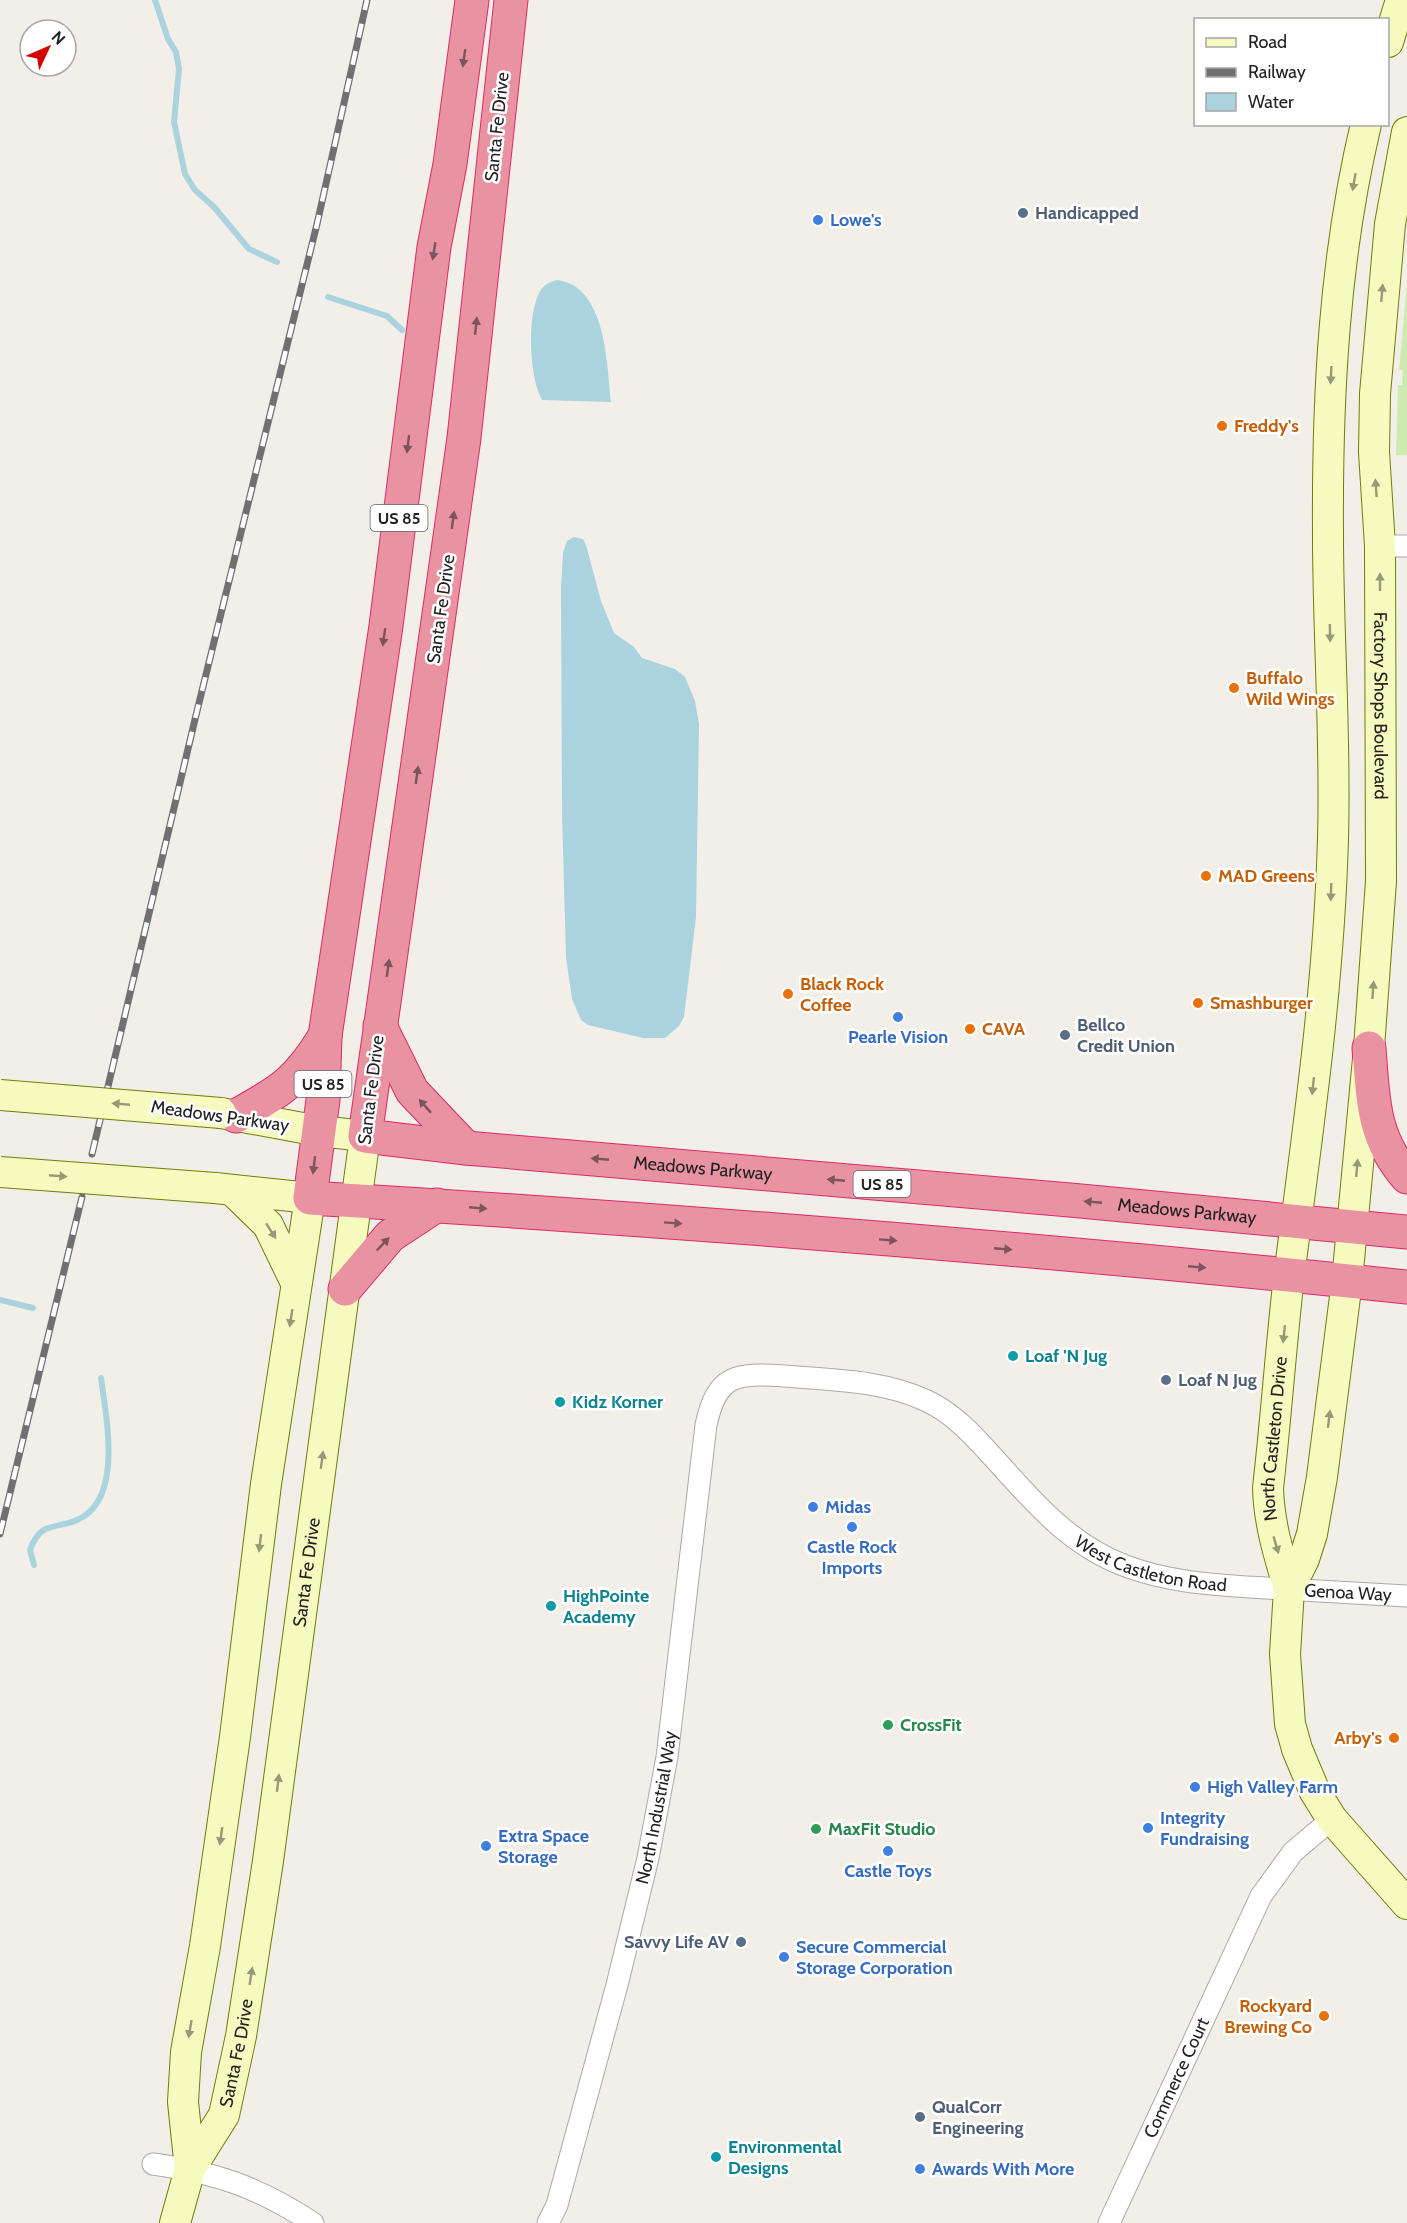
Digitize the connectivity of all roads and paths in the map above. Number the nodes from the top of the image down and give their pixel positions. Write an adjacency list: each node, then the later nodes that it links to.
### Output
1 (472, 0): 9 (highway, Santa Fe Drive / US 85, one-way to 9)
2 (511, 0): 8 (highway, Santa Fe Drive / US 85, one-way to 2)
3 (1401, 0): 4 (main road)
4 (1389, 39)
5 (1366, 126): 22 (main road, one-way to 22)
6 (1407, 132): 7 (main road, Factory Shops Boulevard, one-way to 6)
7 (1394, 546): 10 (main road, Factory Shops Boulevard, one-way to 7)
8 (380, 1026): 14 (highway, Santa Fe Drive); 15 (highway, one-way to 8)
9 (325, 1036): 12 (highway); 13 (highway, Santa Fe Drive / US 85)
10 (1369, 1048): 17 (highway); 23 (main road, Factory Shops Boulevard, one-way to 10)
11 (0, 1095): 12 (main road, Meadows Parkway, one-way to 11, bridge)
12 (228, 1114): 13 (main road, Meadows Parkway)
13 (319, 1131): 14 (main road, Meadows Parkway); 19 (highway, Santa Fe Drive / US 85, one-way to 19)
14 (365, 1136): 15 (highway, Meadows Parkway); 20 (main road, Santa Fe Drive)
15 (466, 1148): 22 (highway, Meadows Parkway / US 85, one-way to 15)
16 (0, 1172): 18 (main road, one-way to 18, bridge)
17 (1407, 1177)
18 (223, 1189): 19 (main road); 27 (main road, one-way to 27)
19 (310, 1198): 20 (highway); 27 (main road, Santa Fe Drive)
20 (357, 1201): 21 (highway); 29 (main road, Santa Fe Drive)
21 (437, 1205): 25 (highway, one-way to 25); 29 (highway, one-way to 21)
22 (1298, 1221): 23 (highway, Meadows Parkway / US 85); 25 (main road, North Castleton Drive)
23 (1352, 1227): 24 (highway, Meadows Parkway / US 85); 26 (main road, Factory Shops Boulevard)
24 (1407, 1232)
25 (1290, 1275): 26 (highway); 31 (main road, North Castleton Drive, one-way to 31)
26 (1347, 1281): 28 (highway); 31 (main road, one-way to 26)
27 (296, 1283): 36 (main road, Santa Fe Drive, one-way to 36)
28 (1407, 1287)
29 (345, 1289): 36 (main road, Santa Fe Drive, one-way to 29)
30 (723, 1383): 31 (street, West Castleton Road); 39 (street, North Industrial Way)
31 (1289, 1589): 32 (street, Genoa Way); 33 (main road)
32 (1407, 1596)
33 (1332, 1819): 34 (main road); 40 (street, Commerce Court)
34 (1407, 1904)
35 (153, 2164): 36 (street)
36 (190, 2169): 37 (main road, Santa Fe Drive); 38 (street)
37 (175, 2223)
38 (313, 2223)
39 (548, 2223)
40 (1109, 2223)

